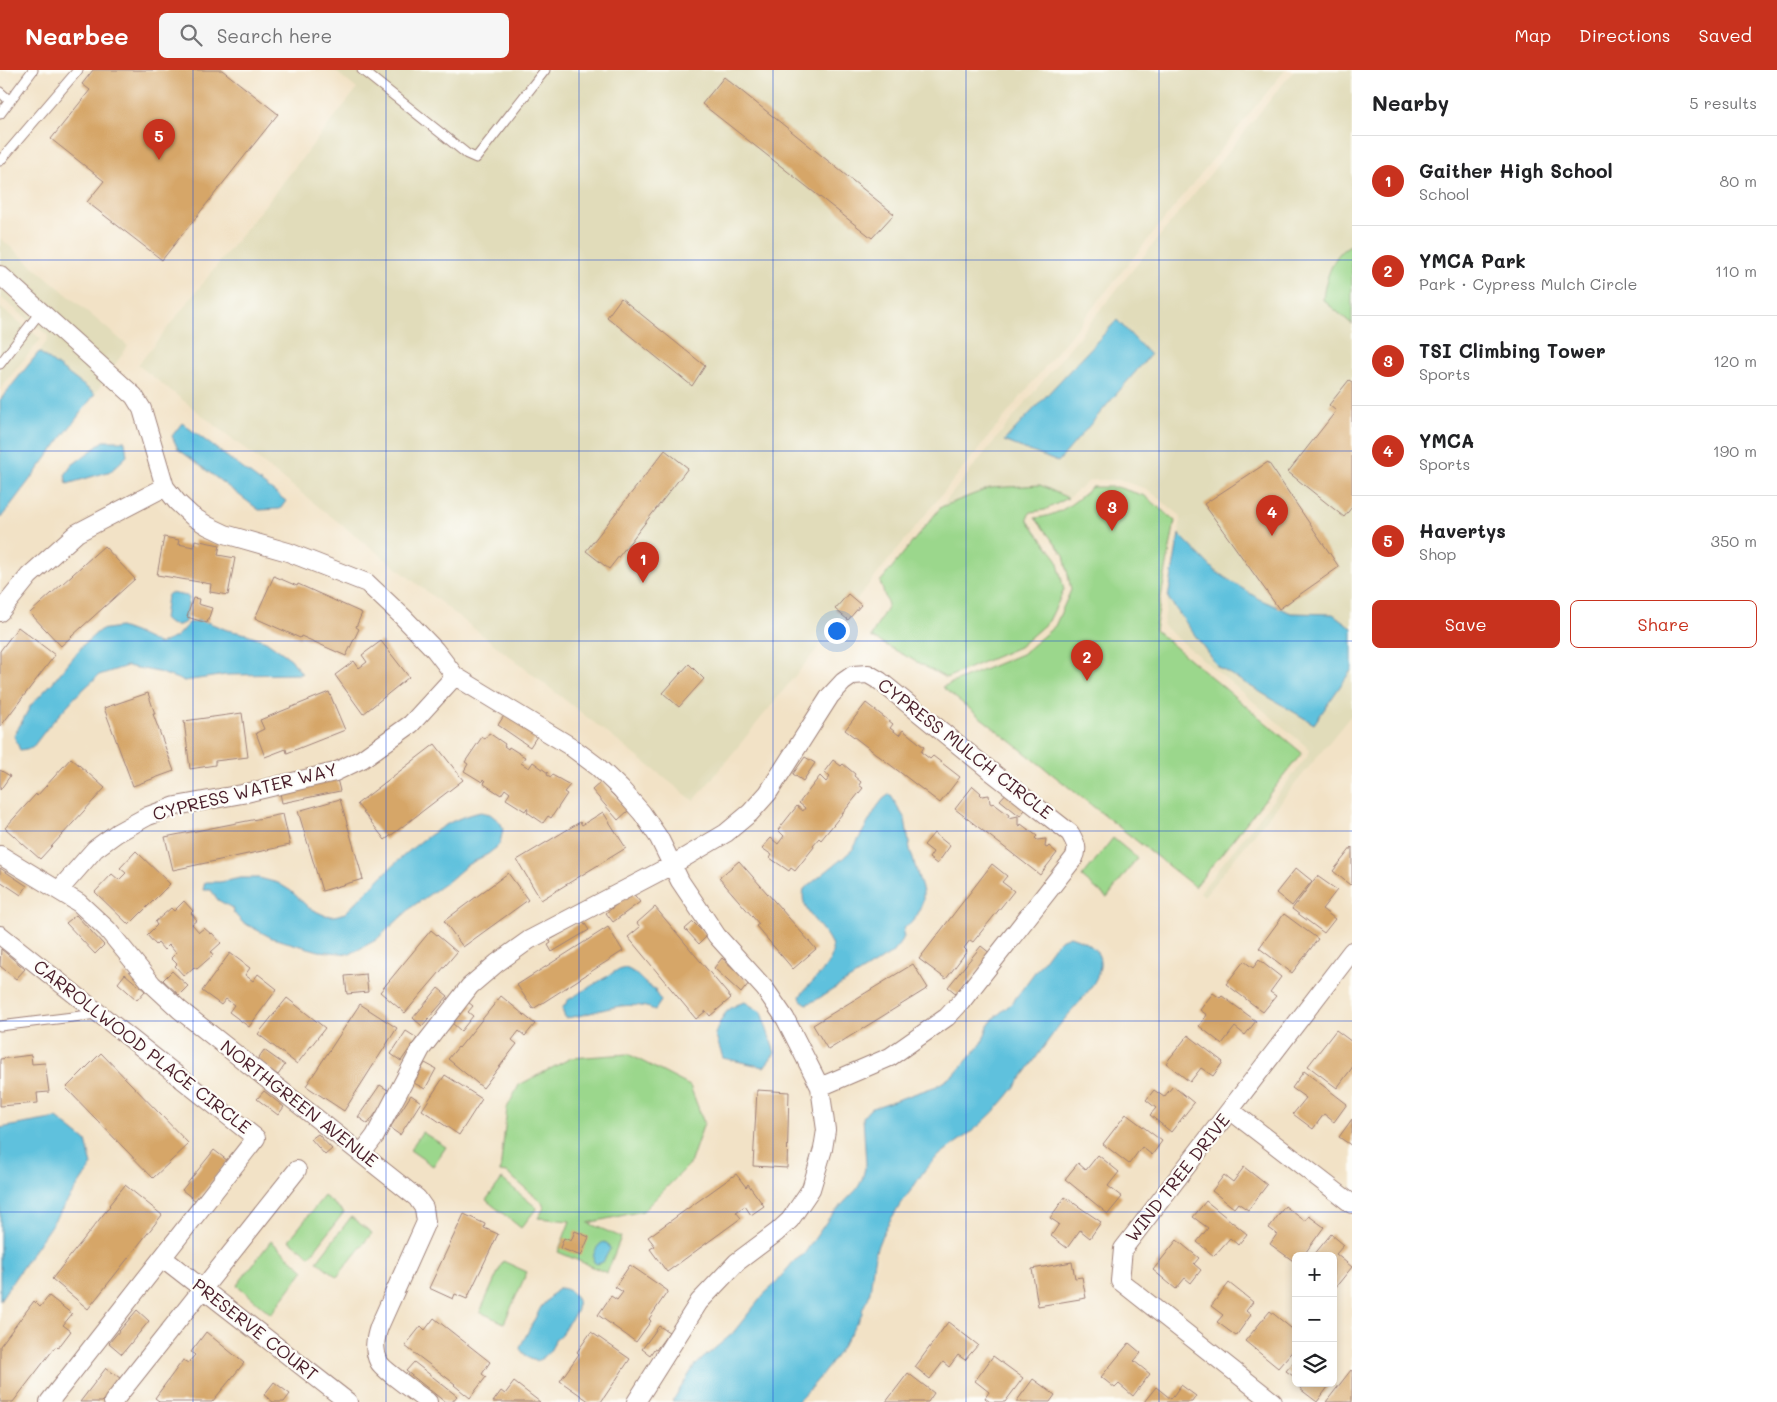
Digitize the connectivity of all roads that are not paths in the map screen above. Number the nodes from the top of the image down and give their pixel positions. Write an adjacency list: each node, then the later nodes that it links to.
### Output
1 (33, 70): 6 (lane)
2 (78, 70): 8 (lane)
3 (362, 70): 4 (lane)
4 (546, 70)
5 (0, 92): 6 (lane)
6 (10, 101): 7 (lane)
7 (0, 114)
8 (0, 161)
9 (0, 275): 10 (street)
10 (41, 311): 11 (lane); 12 (street)
11 (0, 364)
12 (165, 487): 13 (street); 14 (street)
13 (0, 612)
14 (455, 676): 16 (street); 17 (street, CYPRESS WATER WAY)
15 (0, 855): 17 (street, NORTHGREEN AVENUE)
16 (672, 865): 22 (street); 22 (street, CYPRESS MULCH CIRCLE); 24 (street, CYPRESS MULCH CIRCLE)
17 (59, 890): 24 (street, NORTHGREEN AVENUE)
18 (0, 935): 20 (street, CARROLLWOOD PLACE CIRCLE)
19 (1352, 952): 23 (street, WIND TREE DRIVE)
20 (100, 1013): 21 (lane); 27 (street, CARROLLWOOD PLACE CIRCLE)
21 (0, 1026)
22 (820, 1087): 33 (street)
23 (1230, 1110): 26 (street); 34 (street, WIND TREE DRIVE)
24 (362, 1153): 32 (street, NORTHGREEN AVENUE)
25 (296, 1170): 28 (street)
26 (1352, 1204)
27 (163, 1258): 28 (street, PRESERVE COURT); 29 (street, CARROLLWOOD PLACE CIRCLE)
28 (203, 1289): 30 (street); 31 (street, PRESERVE COURT)
29 (49, 1402)
30 (113, 1402)
31 (348, 1402)
32 (428, 1402)
33 (636, 1402)
34 (1273, 1402)

